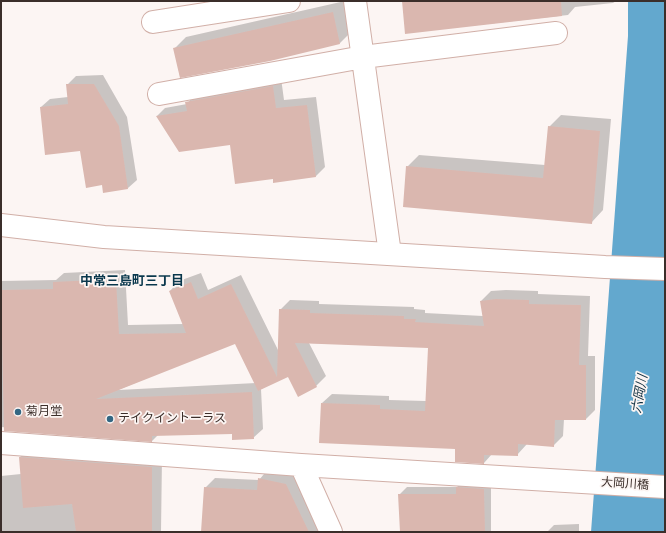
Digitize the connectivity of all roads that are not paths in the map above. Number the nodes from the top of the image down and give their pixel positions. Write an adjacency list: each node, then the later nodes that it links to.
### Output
1 (289, 1): 3 (street)
2 (354, 1): 5 (street)
3 (153, 22)
4 (556, 33): 5 (street)
5 (363, 57): 6 (street); 8 (street)
6 (159, 94)
7 (1, 225): 8 (street)
8 (390, 254): 9 (street)
9 (665, 269)
10 (1, 443): 11 (street, 大岡川橋)
11 (300, 466): 12 (street, 大岡川橋); 13 (street)
12 (665, 487)
13 (331, 532)

